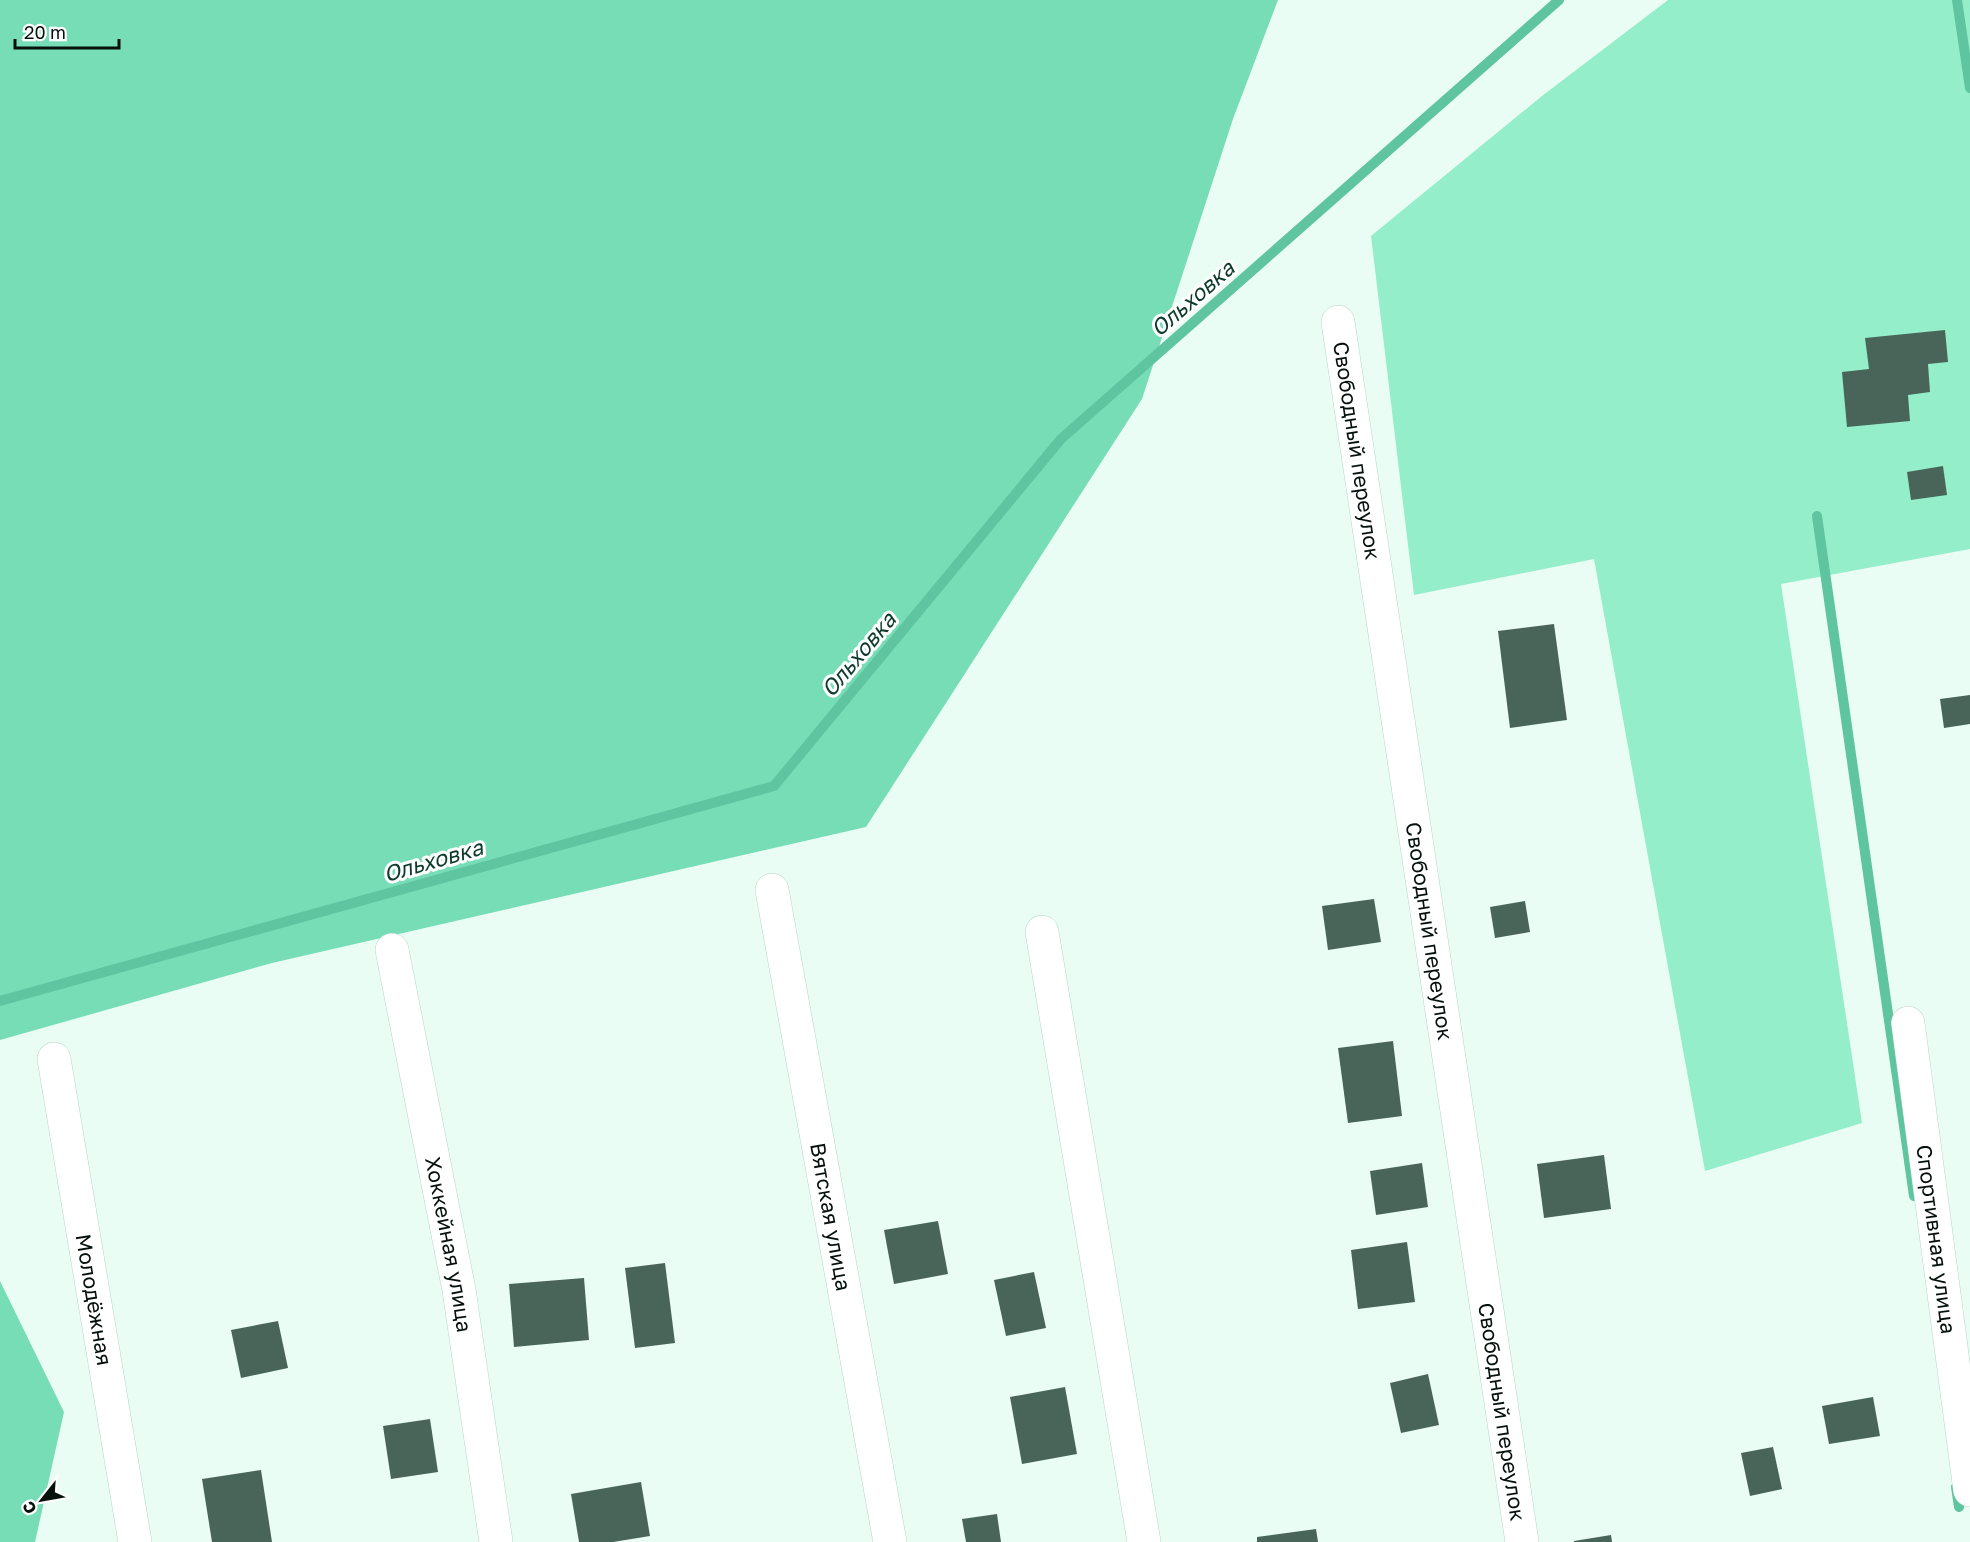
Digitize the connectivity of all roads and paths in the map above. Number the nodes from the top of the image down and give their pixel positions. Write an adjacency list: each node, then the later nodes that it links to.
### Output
1 (1338, 322): 12 (street, Свободный переулок)
2 (772, 890): 10 (street, Вятская улица)
3 (1042, 932): 11 (street)
4 (392, 950): 9 (street, Хоккейная улица)
5 (1908, 1023): 7 (street, Спортивная улица)
6 (54, 1059): 8 (street, Молодёжная)
7 (1970, 1490)
8 (135, 1542)
9 (496, 1542)
10 (890, 1542)
11 (1144, 1542)
12 (1522, 1542)

